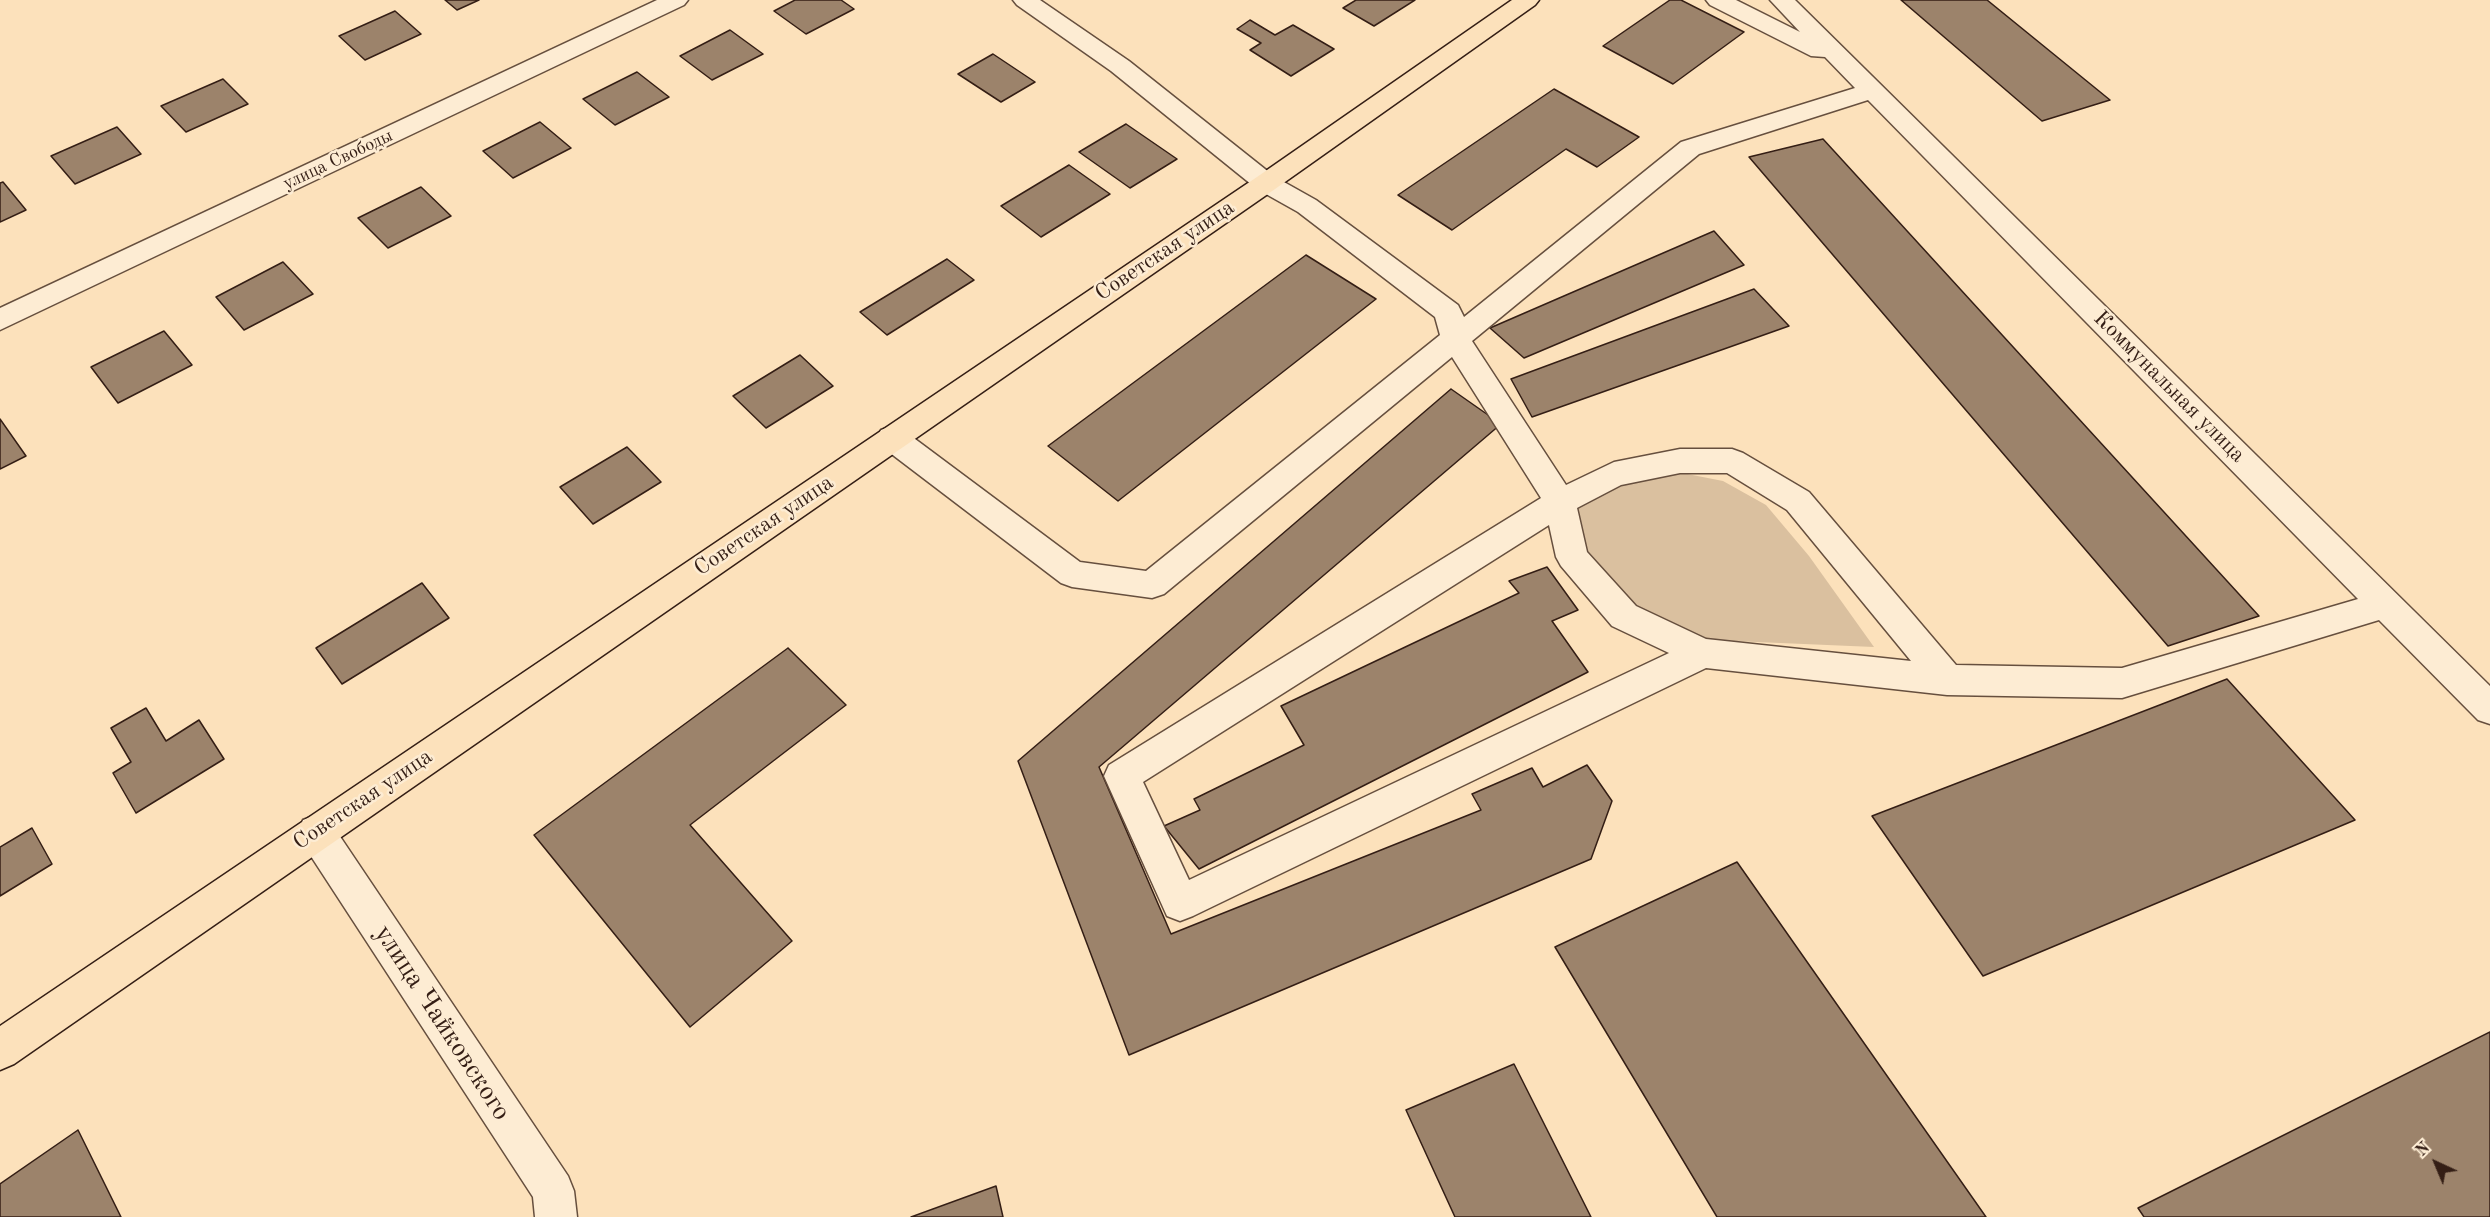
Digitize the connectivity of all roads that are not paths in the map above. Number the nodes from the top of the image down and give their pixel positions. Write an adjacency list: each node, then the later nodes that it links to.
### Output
1 (676, 0): 9 (street, улица Свободы)
2 (1025, 0): 8 (street)
3 (1527, 0): 8 (main road, Советская улица)
4 (1718, 0): 6 (street, Коммунальная улица)
5 (1782, 0): 6 (street, Коммунальная улица)
6 (1848, 65): 7 (street, Коммунальная улица)
7 (1874, 90): 10 (street); 13 (street, Коммунальная улица)
8 (1266, 183): 10 (street); 11 (main road, Советская улица)
9 (0, 320)
10 (1456, 339): 11 (street); 12 (street)
11 (892, 438): 17 (main road, Советская улица)
12 (1560, 502): 14 (street); 14 (street); 15 (street)
13 (2386, 604): 15 (street); 16 (street, Коммунальная улица)
14 (1703, 653): 15 (street)
15 (1947, 680)
16 (2490, 709)
17 (316, 832): 18 (main road, Советская улица); 19 (street, улица Чайковского)
18 (0, 1050)
19 (556, 1217)

